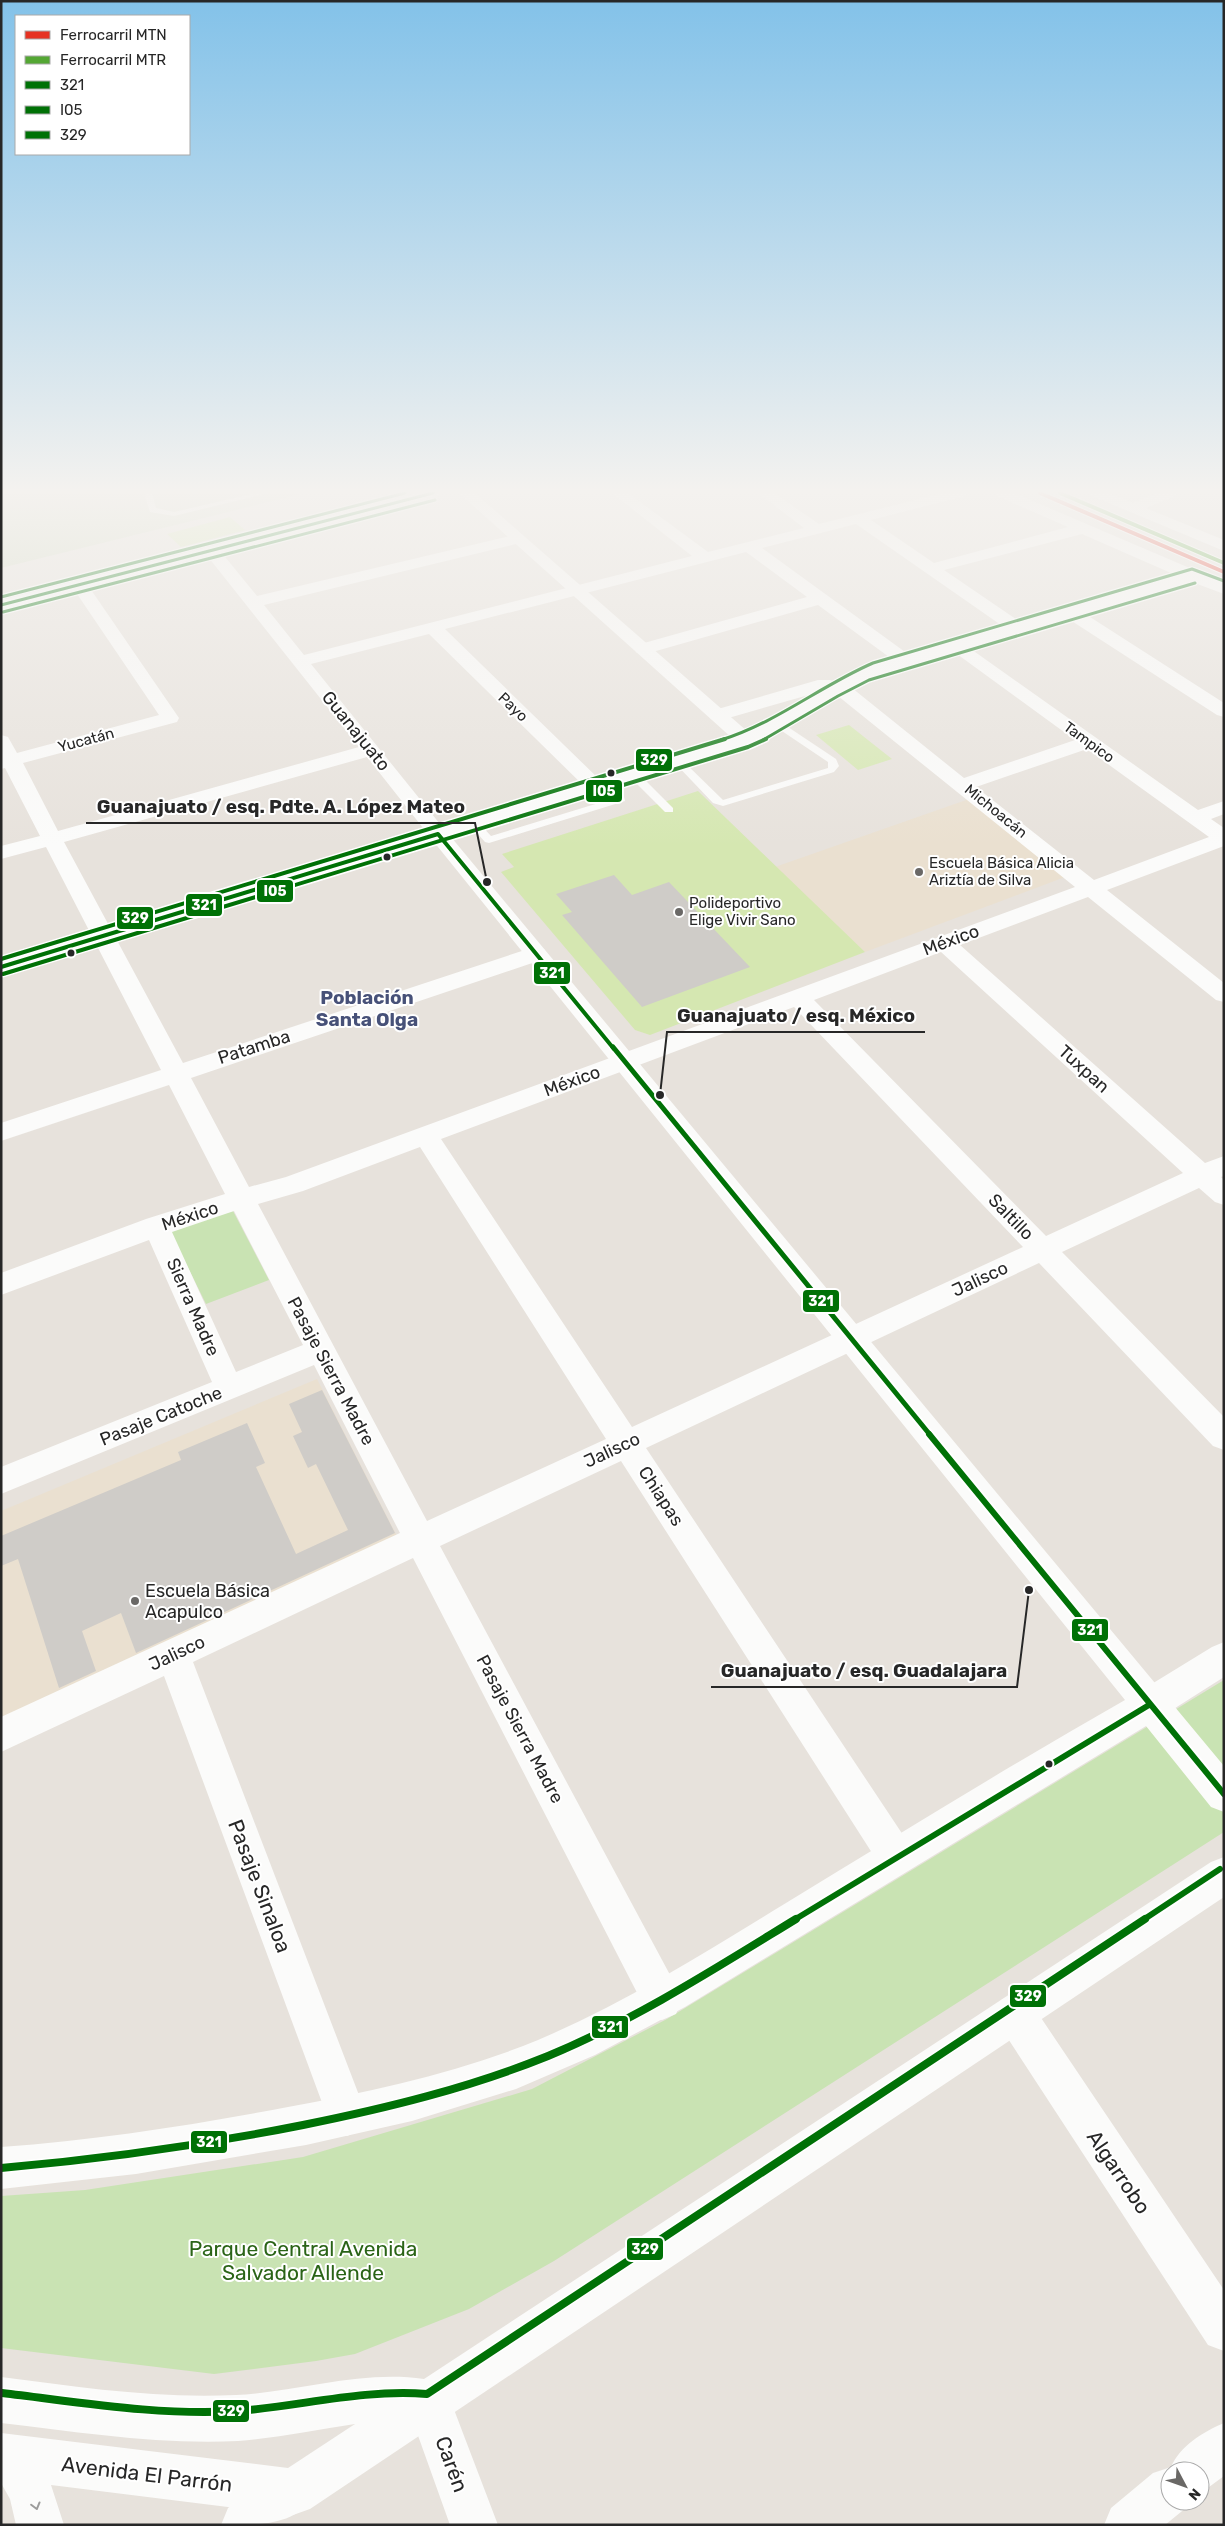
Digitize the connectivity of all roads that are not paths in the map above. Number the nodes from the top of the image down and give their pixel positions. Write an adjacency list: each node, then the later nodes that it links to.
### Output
1 (97, 611): 25 (street, Yucatán)
2 (260, 611): 14 (street, Guanajuato)
3 (495, 611): 10 (street)
4 (600, 611): 13 (street)
5 (778, 611): 13 (street)
6 (836, 611): 15 (street)
7 (992, 611): 11 (street)
8 (1074, 611): 9 (street)
9 (1070, 612): 11 (street); 17 (street)
10 (432, 627): 14 (street); 28 (street, Payo)
11 (1017, 628): 12 (street)
12 (955, 646): 15 (street); 23 (street, Tampico)
13 (643, 649): 19 (street)
14 (300, 661): 24 (street, Guanajuato)
15 (906, 661): 16 (street)
16 (836, 688): 19 (street); 20 (street); 29 (street, Michoacán)
17 (1215, 697): 18 (street)
18 (1224, 711)
19 (718, 715): 21 (street)
20 (780, 725): 21 (street); 26 (lane)
21 (746, 740): 26 (street)
22 (1, 741): 25 (street, Pasaje Sierra Madre)
23 (1089, 742): 29 (street); 32 (street, Tampico)
24 (371, 750): 34 (street, Guanajuato); 35 (street)
25 (6, 761): 35 (street, Pasaje Sierra Madre)
26 (678, 761): 27 (street)
27 (633, 774): 28 (street); 31 (lane)
28 (601, 784): 33 (street); 33 (lane)
29 (962, 785): 38 (street, Michoacán)
30 (1224, 807): 32 (street)
31 (669, 810)
32 (1195, 818): 36 (street, Tampico)
33 (474, 823): 34 (street)
34 (438, 834): 39 (street); 41 (street, Guanajuato)
35 (52, 839): 37 (street); 39 (street, Pasaje Sierra Madre)
36 (1224, 839): 38 (street, México)
37 (1, 853)
38 (1090, 889): 40 (street, México); 43 (street, Michoacán)
39 (103, 936): 42 (street); 46 (street, Pasaje Sierra Madre)
40 (944, 943): 44 (street, México); 49 (street, Tuxpan)
41 (536, 954): 45 (street, Guanajuato); 46 (street, Patamba)
42 (1, 967)
43 (1221, 990)
44 (798, 997): 45 (street, México); 52 (street, Saltillo)
45 (625, 1062): 48 (street, México); 54 (street, Guanajuato)
46 (175, 1074): 47 (street, Patamba); 50 (street, Pasaje Sierra Madre)
47 (1, 1132)
48 (425, 1134): 50 (street, México); 58 (street, Chiapas)
49 (1217, 1178): 52 (street, Jalisco)
50 (242, 1200): 51 (street, México); 55 (street, Pasaje Sierra Madre)
51 (156, 1226): 53 (street, México); 56 (street, Sierra Madre)
52 (1043, 1250): 54 (street, Jalisco); 57 (street, Saltillo)
53 (1, 1284)
54 (851, 1339): 58 (street, Jalisco); 63 (street, Guanajuato)
55 (321, 1350): 56 (street, Pasaje Catoche); 60 (street, Pasaje Sierra Madre)
56 (229, 1388): 59 (street, Pasaje Catoche)
57 (1224, 1437)
58 (627, 1443): 60 (street, Jalisco); 66 (street, Chiapas)
59 (1, 1481)
60 (420, 1540): 61 (street, Jalisco); 68 (street, Pasaje Sierra Madre)
61 (174, 1655): 64 (street, Jalisco); 70 (street, Pasaje Sinaloa)
62 (1224, 1658): 63 (street)
63 (1150, 1705): 65 (street, Guanajuato); 66 (street)
64 (1, 1735)
65 (1224, 1794)
66 (896, 1857): 68 (street)
67 (1224, 1875): 69 (street)
68 (662, 2000): 70 (street)
69 (1015, 2014): 72 (street, Algarrobo); 74 (street)
70 (347, 2116): 71 (street)
71 (1, 2168)
72 (1224, 2329)
73 (1, 2400): 74 (street)
74 (429, 2402): 78 (street); 82 (street, Carén)
75 (1224, 2446): 77 (street)
76 (6, 2456): 78 (street, Avenida El Parrón); 80 (street, one-way to 80)
77 (1205, 2461)
78 (293, 2492): 81 (street)
79 (1160, 2498): 83 (street)
80 (40, 2525)
81 (245, 2525)
82 (474, 2525)
83 (1128, 2525)

